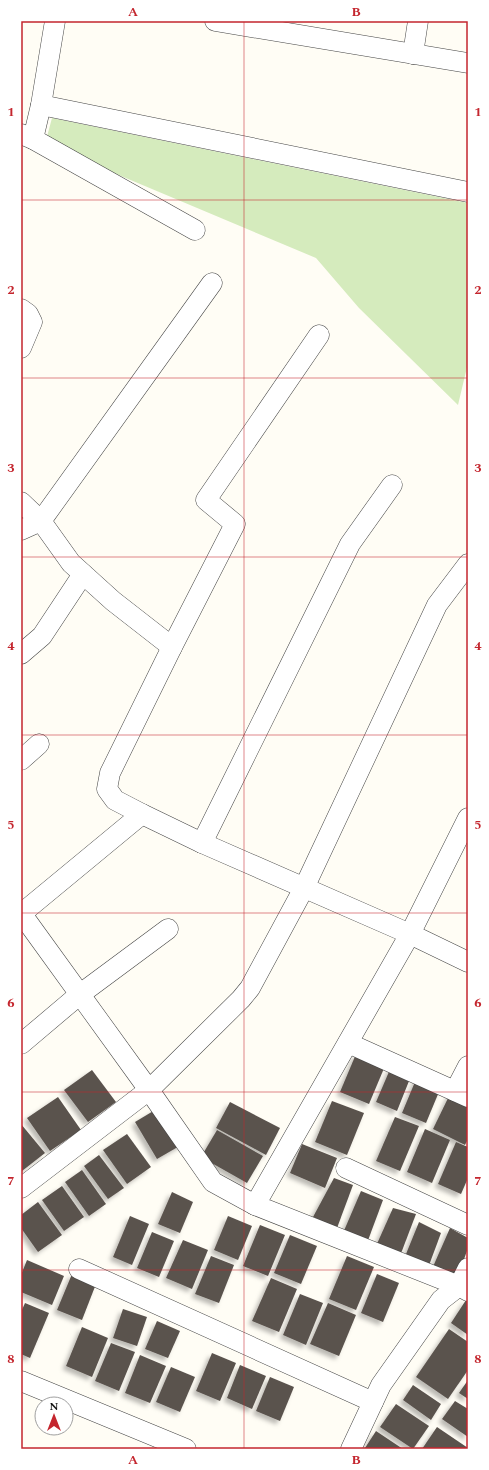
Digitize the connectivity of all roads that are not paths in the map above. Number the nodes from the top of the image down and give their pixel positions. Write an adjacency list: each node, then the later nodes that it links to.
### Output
1 (55, 21): 7 (street)
2 (215, 21): 4 (street)
3 (418, 21): 5 (street)
4 (291, 27): 5 (street)
5 (413, 54): 6 (street)
6 (468, 63)
7 (41, 105): 8 (street); 9 (street)
8 (27, 137): 10 (street)
9 (468, 192)
10 (195, 230)
11 (212, 283): 17 (street)
12 (21, 309): 14 (street)
13 (319, 335): 21 (street)
14 (21, 348)
15 (392, 485): 27 (street)
16 (21, 502): 17 (street)
17 (40, 521): 18 (street); 20 (street)
18 (21, 530)
19 (468, 564): 28 (street)
20 (83, 574): 21 (street); 22 (street)
21 (172, 647): 25 (street)
22 (21, 654)
23 (39, 744): 24 (street)
24 (21, 760)
25 (142, 814): 27 (street); 29 (street)
26 (468, 818): 31 (street)
27 (202, 843): 28 (street)
28 (304, 888): 31 (street); 37 (street)
29 (21, 914): 33 (street)
30 (168, 929): 33 (street)
31 (410, 934): 32 (street); 34 (street)
32 (468, 962)
33 (79, 995): 35 (street); 37 (street)
34 (348, 1043): 38 (street); 41 (street)
35 (21, 1044)
36 (468, 1066): 38 (street)
37 (149, 1090): 40 (street); 41 (street)
38 (462, 1094)
39 (346, 1168): 42 (street)
40 (21, 1188)
41 (255, 1206): 45 (street)
42 (468, 1225)
43 (468, 1268): 45 (street)
44 (79, 1269): 47 (street)
45 (464, 1289): 47 (street)
46 (21, 1381): 48 (street)
47 (373, 1402): 49 (street)
48 (186, 1449)
49 (351, 1449)

